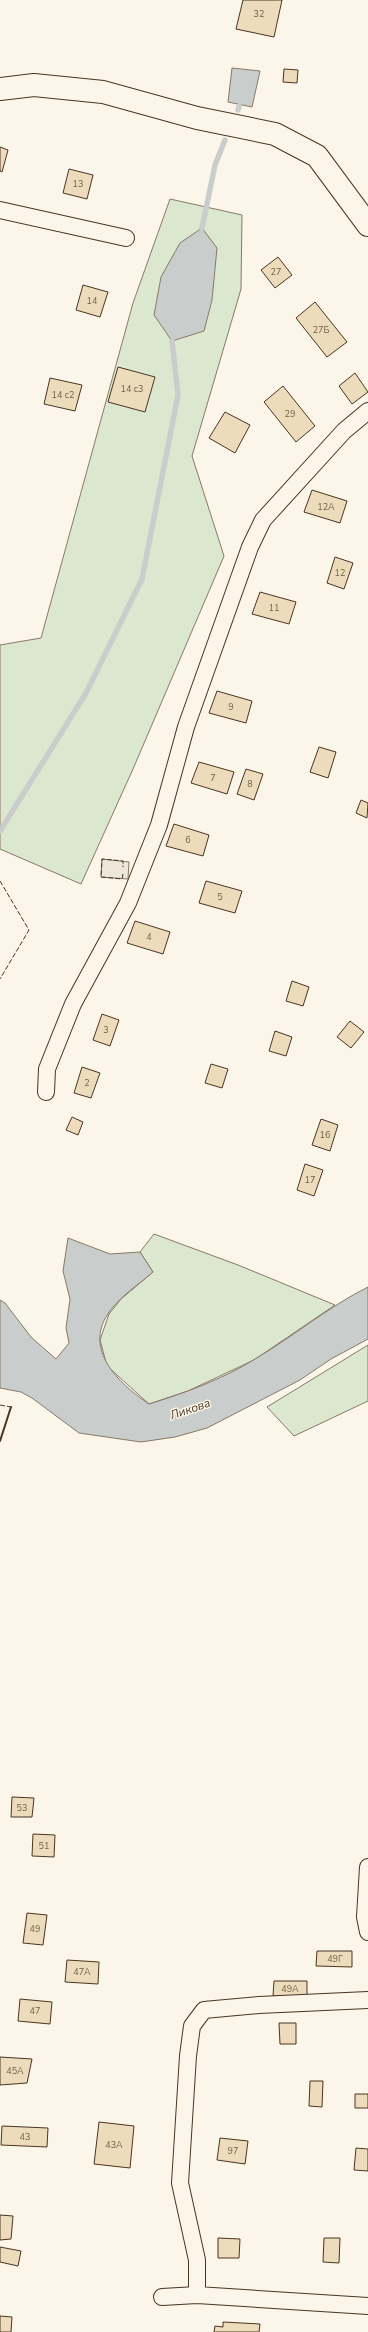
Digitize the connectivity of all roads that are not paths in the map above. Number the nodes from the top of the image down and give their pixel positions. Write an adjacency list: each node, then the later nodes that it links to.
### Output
1 (0, 89): 3 (street)
2 (0, 210): 4 (street)
3 (368, 225)
4 (126, 238)
5 (368, 411): 6 (street)
6 (46, 1092)
7 (368, 1867): 8 (street)
8 (368, 1932)
9 (368, 2000): 10 (street)
10 (198, 2295): 11 (street); 12 (street)
11 (162, 2297)
12 (368, 2306)

